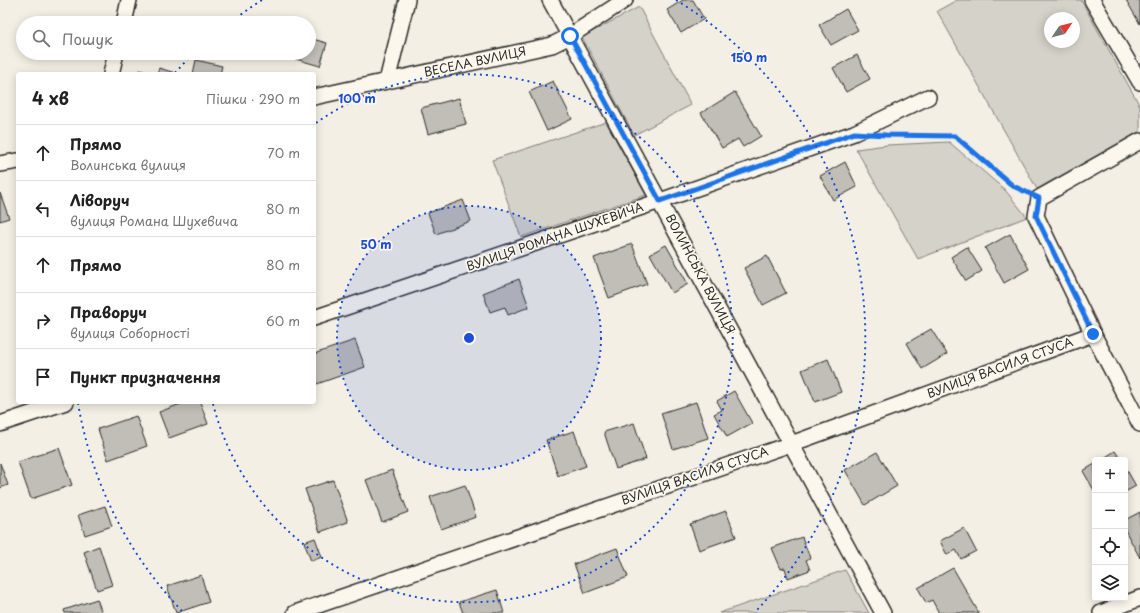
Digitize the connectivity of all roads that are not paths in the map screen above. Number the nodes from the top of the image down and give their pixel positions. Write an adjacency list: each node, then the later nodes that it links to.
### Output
1 (129, 0): 6 (street)
2 (408, 0): 10 (street)
3 (550, 0): 7 (street, ВОЛИНСЬКА ВУЛИЦЯ)
4 (625, 0): 7 (street, ВЕСЕЛА ВУЛИЦЯ)
5 (1092, 0): 11 (street)
6 (126, 16)
7 (570, 36): 10 (street, ВЕСЕЛА ВУЛИЦЯ); 17 (street, ВОЛИНСЬКА ВУЛИЦЯ)
8 (114, 60): 9 (street)
9 (111, 72)
10 (387, 81): 12 (street, ВЕСЕЛА ВУЛИЦЯ)
11 (1140, 82)
12 (316, 97)
13 (928, 97): 17 (street, ВУЛИЦЯ РОМАНА ШУХЕВИЧА)
14 (1140, 141): 19 (street)
15 (16, 161): 16 (street)
16 (0, 164)
17 (660, 201): 18 (street, ВУЛИЦЯ РОМАНА ШУХЕВИЧА); 23 (street, ВОЛИНСЬКА ВУЛИЦЯ)
18 (316, 317)
19 (1093, 334): 22 (street); 23 (street, ВУЛИЦЯ ВАСИЛЯ СТУСА)
20 (60, 404): 21 (street)
21 (0, 424)
22 (1140, 424)
23 (791, 444): 25 (street, ВУЛИЦЯ ВАСИЛЯ СТУСА); 26 (street, ВОЛИНСЬКА ВУЛИЦЯ)
24 (1140, 598): 27 (street)
25 (295, 613)
26 (883, 613)
27 (1101, 613)

